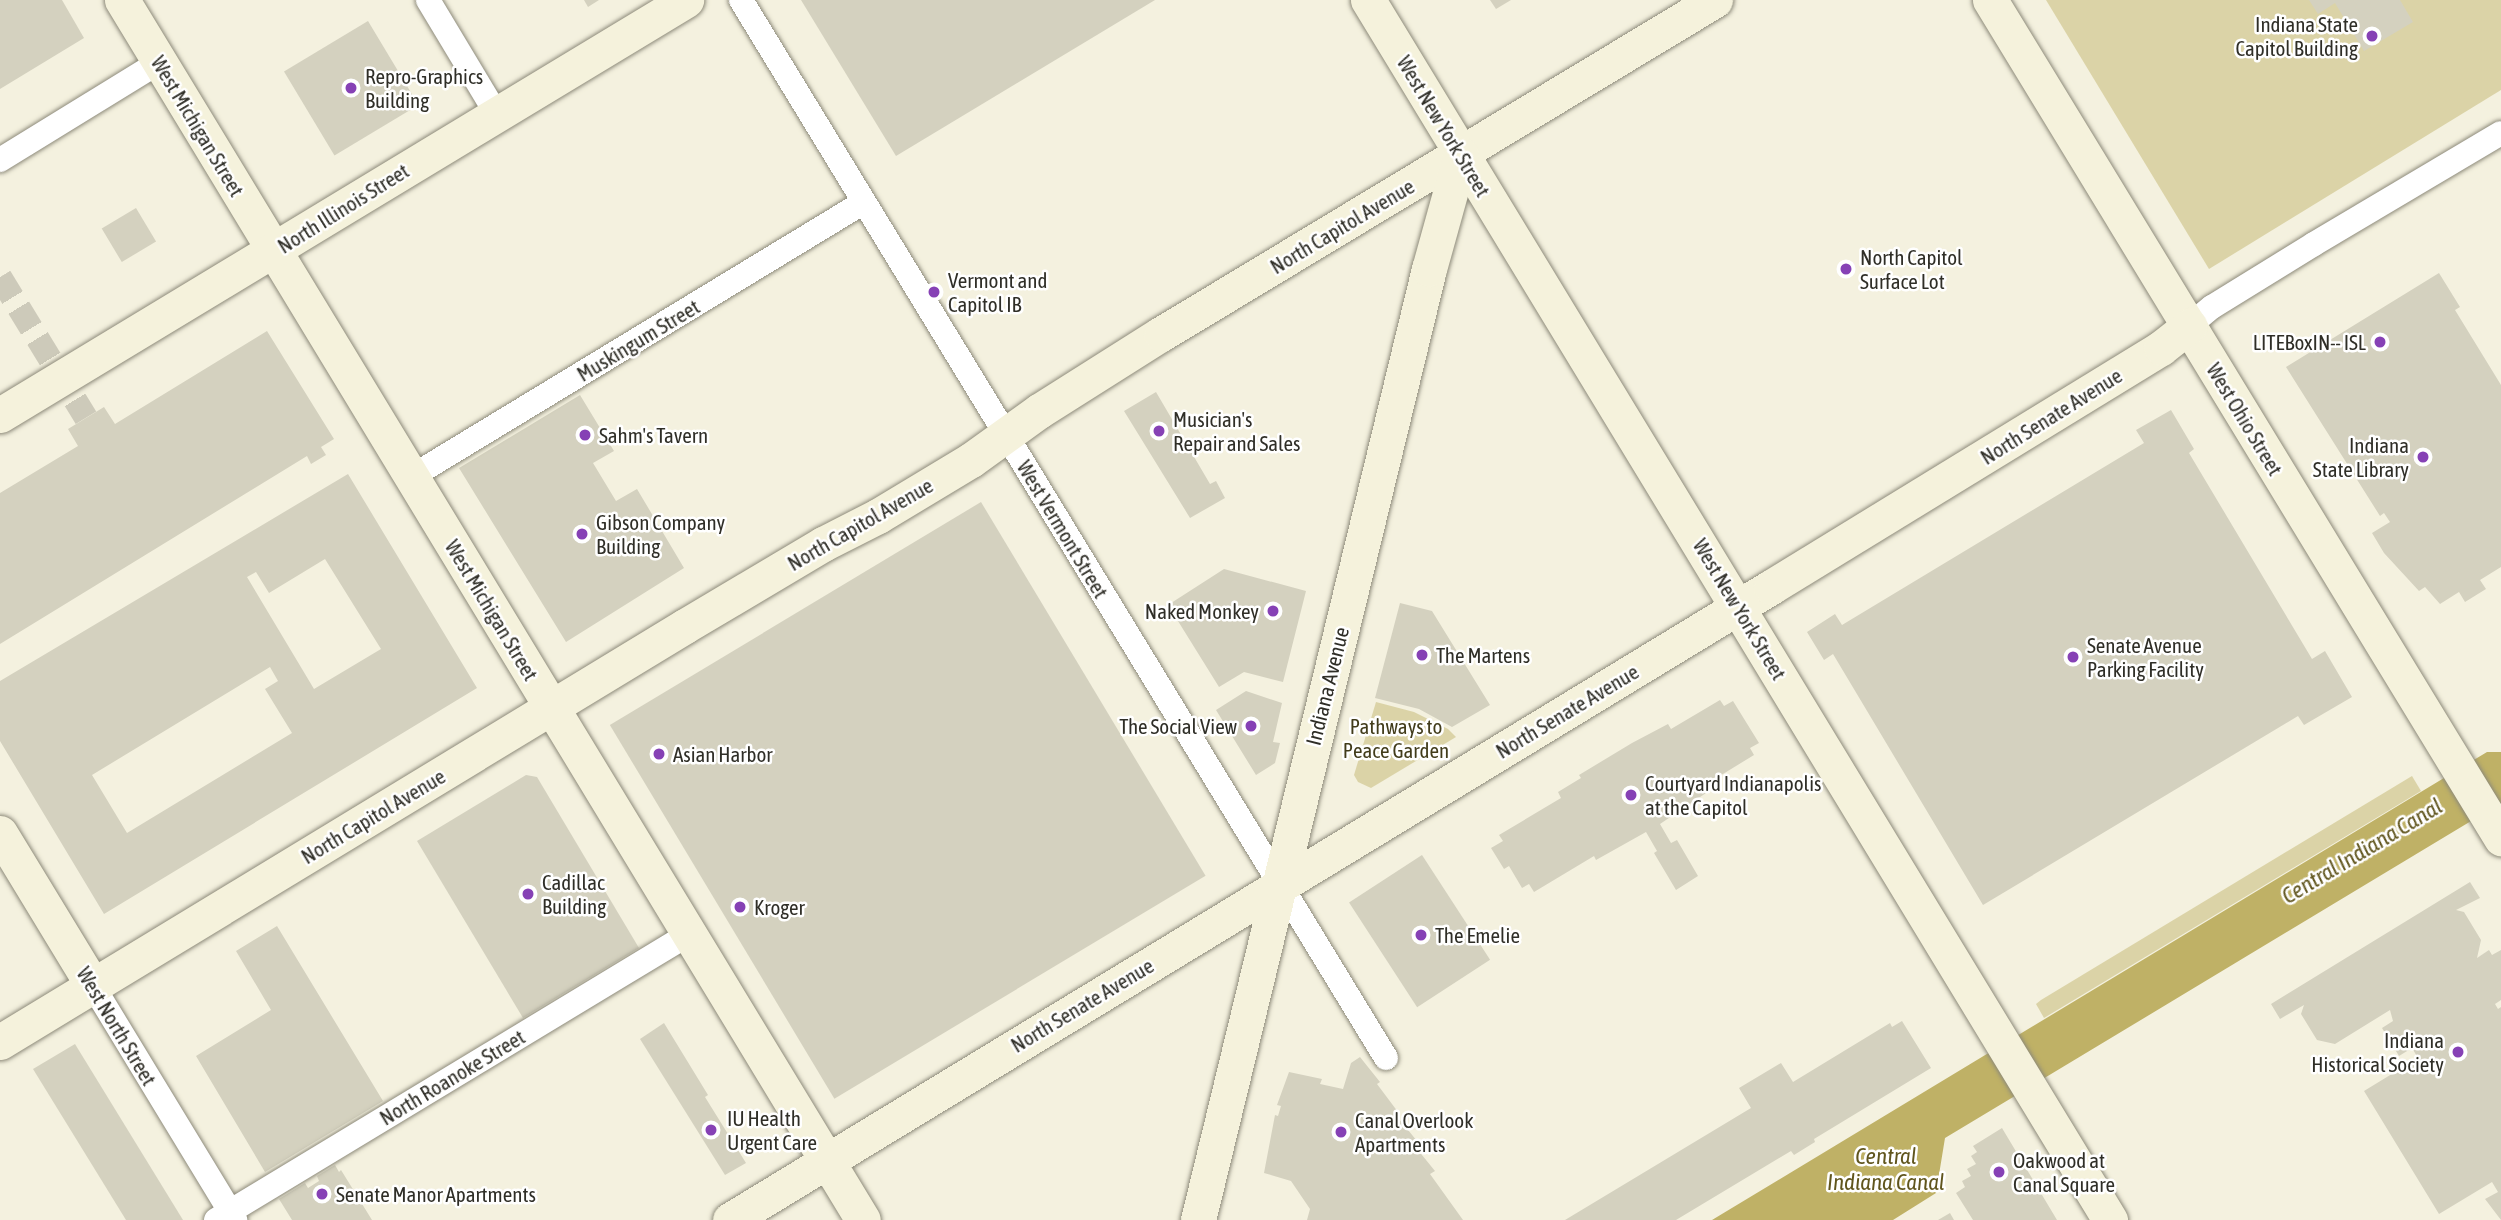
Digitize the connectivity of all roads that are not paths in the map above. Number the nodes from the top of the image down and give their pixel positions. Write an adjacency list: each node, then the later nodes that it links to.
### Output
1 (122, 0): 8 (main road, West Michigan Street)
2 (428, 0): 9 (street)
3 (686, 0): 9 (main road, North Illinois Street)
4 (741, 0): 13 (street, West Vermont Street)
5 (1367, 0): 11 (main road, West New York Street)
6 (1715, 0): 11 (main road, North Capitol Avenue)
7 (1990, 0): 15 (main road, West Ohio Street)
8 (159, 62): 12 (street); 14 (main road, West Michigan Street)
9 (496, 113): 14 (main road, North Illinois Street)
10 (2501, 133): 15 (street, North Senate Avenue)
11 (1461, 154): 17 (main road, North Capitol Avenue); 19 (main road, West New York Street); 23 (main road, Indiana Avenue)
12 (0, 160)
13 (864, 202): 17 (street, West Vermont Street); 18 (street, Muskingum Street)
14 (274, 251): 16 (main road, North Illinois Street); 18 (main road, West Michigan Street)
15 (2189, 326): 19 (main road, North Senate Avenue); 22 (main road, West Ohio Street)
16 (0, 415)
17 (1007, 435): 20 (main road, North Capitol Avenue); 23 (street, West Vermont Street)
18 (411, 477): 20 (main road, West Michigan Street)
19 (1740, 606): 23 (main road, North Senate Avenue); 33 (main road, West New York Street)
20 (550, 708): 24 (main road, West Michigan Street); 25 (main road, North Capitol Avenue)
21 (0, 833): 25 (main road, West North Street)
22 (2501, 838)
23 (1278, 885): 27 (street, West Vermont Street); 28 (main road, North Senate Avenue); 32 (main road, Indiana Avenue)
24 (689, 934): 28 (main road, West Michigan Street); 29 (street, North Roanoke Street)
25 (93, 986): 26 (main road, North Capitol Avenue); 29 (street, West North Street)
26 (0, 1042)
27 (1386, 1058)
28 (827, 1161): 30 (main road, North Senate Avenue); 31 (main road, West Michigan Street)
29 (227, 1217)
30 (730, 1220)
31 (863, 1220)
32 (1198, 1220)
33 (2110, 1220)

